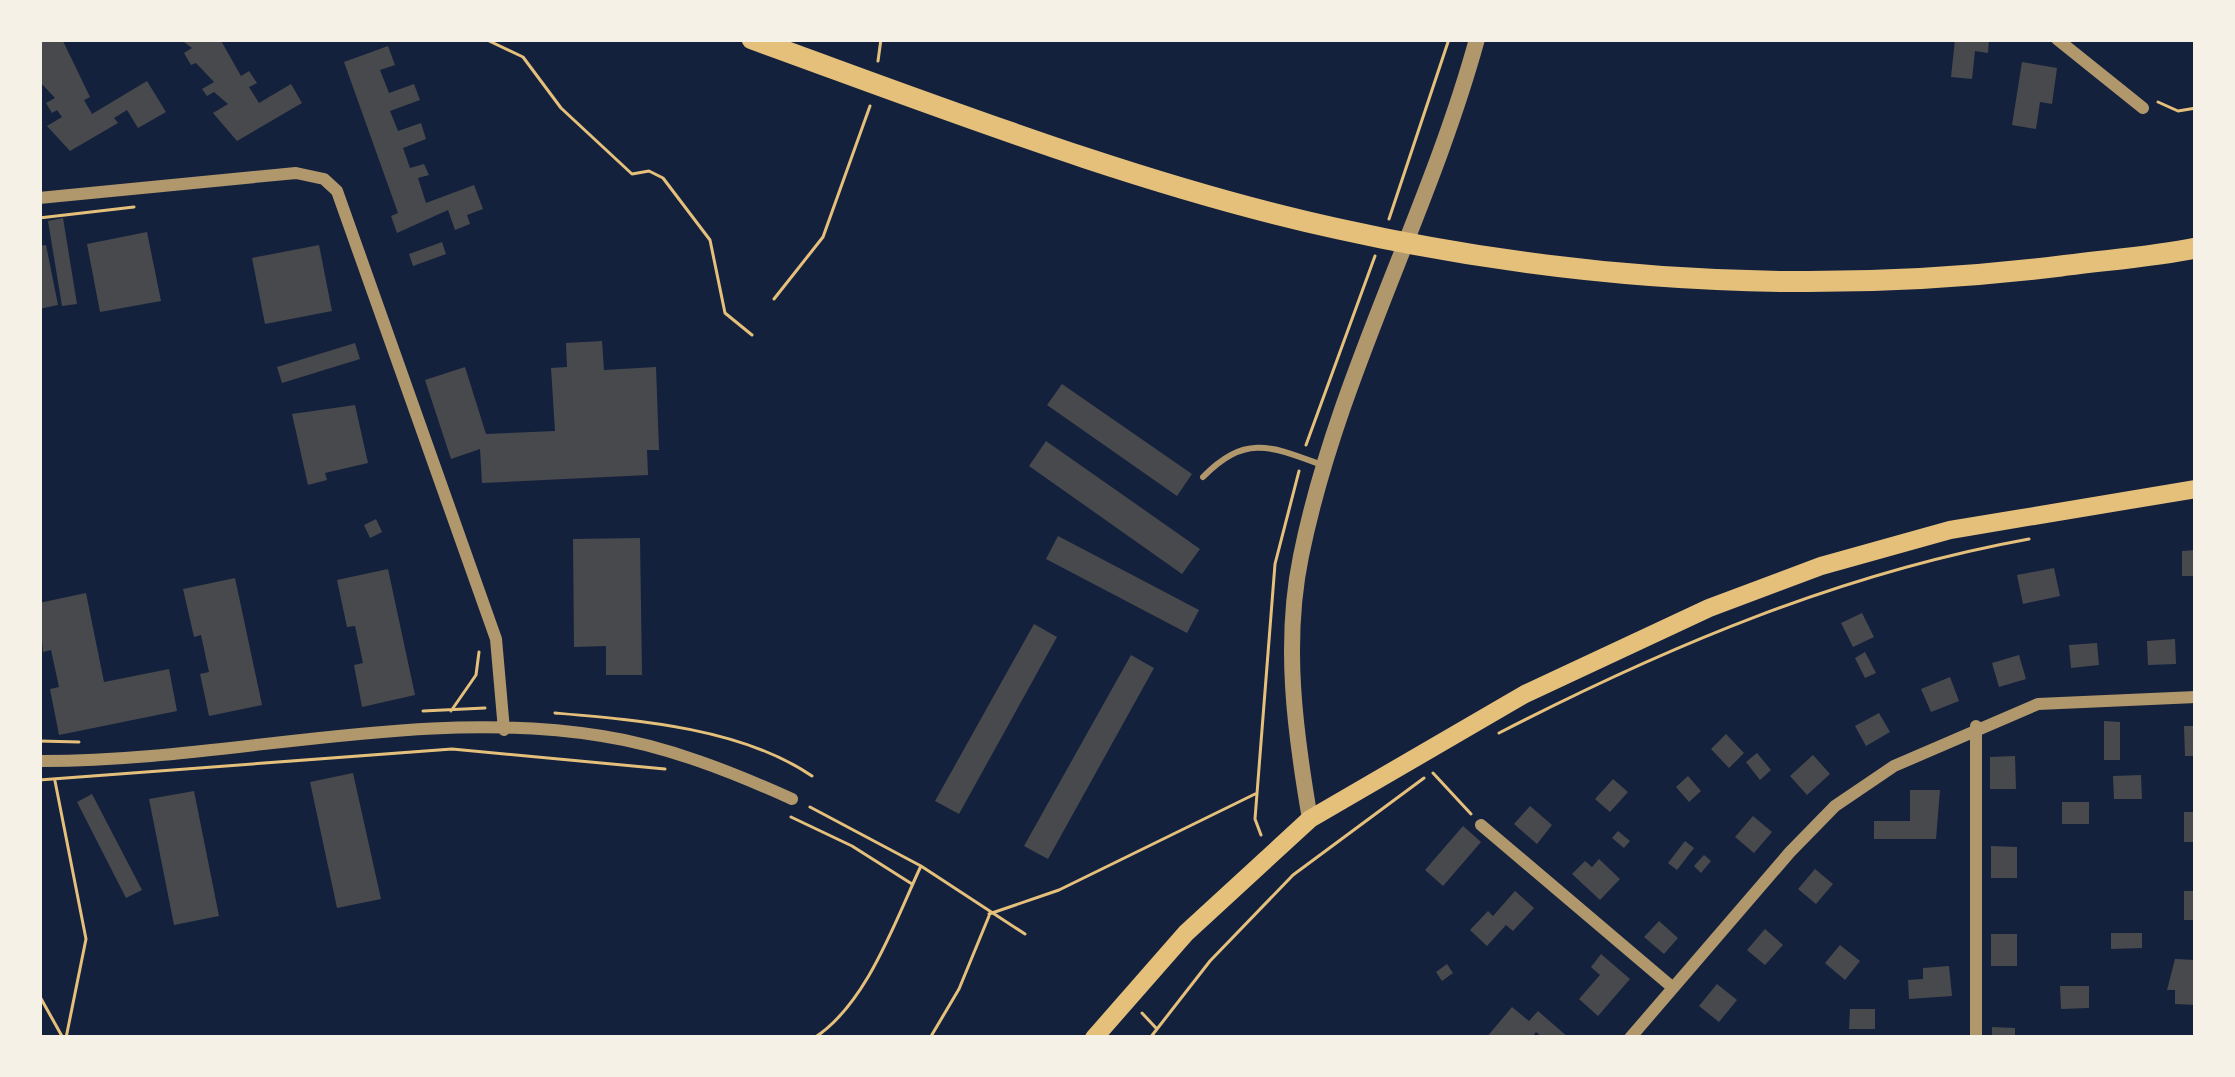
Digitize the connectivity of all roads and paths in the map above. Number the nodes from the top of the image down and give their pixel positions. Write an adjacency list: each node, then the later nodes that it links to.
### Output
1 (485, 39): 15 (path)
2 (752, 39): 13 (highway)
3 (881, 39): 6 (path)
4 (1477, 39): 16 (street)
5 (2057, 39): 8 (street)
6 (877, 74)
7 (874, 92): 14 (path)
8 (2148, 104): 9 (path)
9 (2196, 108)
10 (39, 198): 24 (street)
11 (142, 206): 12 (path)
12 (39, 218)
13 (2196, 248)
14 (774, 299)
15 (752, 335)
16 (1325, 466): 17 (lane); 35 (street)
17 (1202, 477)
18 (2196, 489): 26 (main road)
19 (2047, 535): 25 (path)
20 (480, 651): 23 (path)
21 (2196, 697): 22 (street)
22 (1976, 726): 41 (street); 49 (street)
23 (451, 729): 24 (street); 27 (street)
24 (504, 730): 33 (street)
25 (1490, 738)
26 (1416, 753): 29 (path); 35 (main road)
27 (39, 761)
28 (676, 772): 30 (path)
29 (1432, 772): 36 (path); 47 (path)
30 (55, 779): 31 (path); 43 (path)
31 (39, 780)
32 (1258, 792): 39 (path)
33 (792, 799): 37 (path)
34 (783, 813): 38 (path)
35 (1310, 819): 46 (main road)
36 (1481, 825): 41 (street)
37 (921, 866): 38 (path); 39 (path)
38 (913, 884): 44 (path)
39 (989, 914): 40 (path); 45 (path)
40 (1025, 934)
41 (1672, 987): 48 (street)
42 (39, 995): 43 (path)
43 (65, 1038)
44 (814, 1038)
45 (929, 1038)
46 (1094, 1038)
47 (1150, 1038)
48 (1630, 1038)
49 (1976, 1038)

